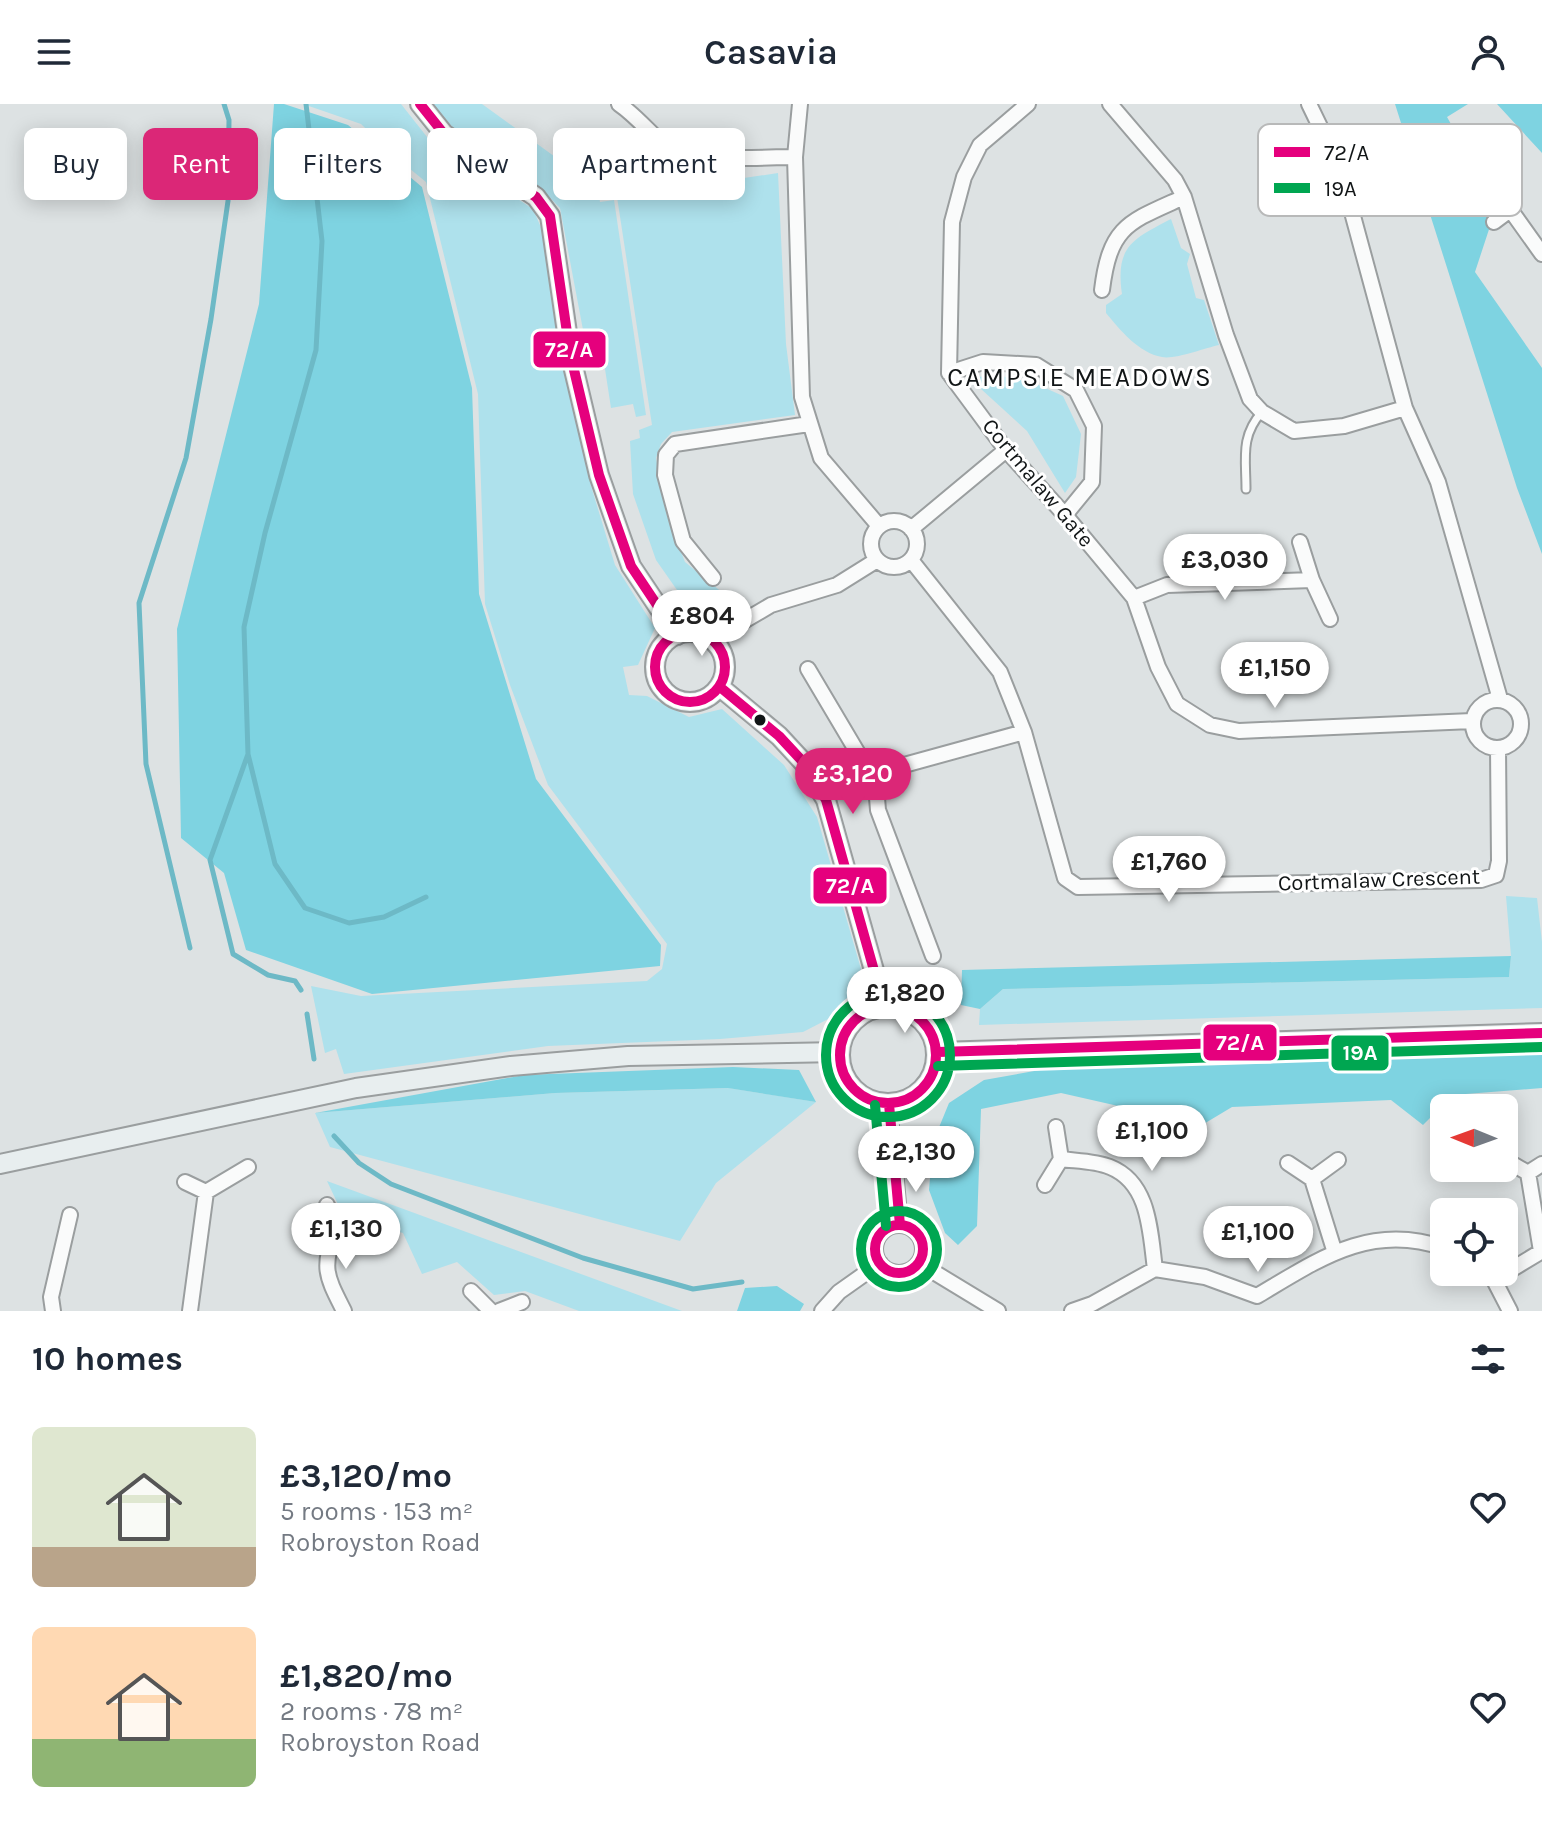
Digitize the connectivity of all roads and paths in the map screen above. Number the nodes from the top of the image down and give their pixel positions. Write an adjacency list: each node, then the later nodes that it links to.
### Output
1 (420, 104): 32 (main road)
2 (619, 104): 8 (street)
3 (800, 104): 8 (street)
4 (1028, 104): 16 (street)
5 (1110, 104): 9 (street)
6 (1309, 104): 7 (street)
7 (1319, 124)
8 (795, 157): 19 (street)
9 (1184, 197): 15 (street); 18 (street)
10 (1353, 216): 17 (street)
11 (1502, 216): 13 (street)
12 (1514, 216): 14 (street)
13 (1494, 222)
14 (1542, 254)
15 (1102, 290)
16 (949, 373): 20 (street, Cortmalaw Gate); 22 (street)
17 (1405, 408): 18 (street); 36 (street)
18 (1262, 412): 21 (lane)
19 (809, 424): 23 (street); 28 (street)
20 (1006, 450): 22 (street, Cortmalaw Gate); 24 (street)
21 (1246, 489)
22 (1065, 515): 30 (street, Cortmalaw Gate)
23 (879, 526): 24 (street); 26 (street)
24 (911, 529): 27 (street)
25 (1300, 542): 29 (street)
26 (877, 560): 27 (street); 33 (street)
27 (911, 560): 38 (street, Cortmalaw Crescent)
28 (713, 578)
29 (1312, 580): 30 (street); 31 (street)
30 (1134, 598): 37 (street)
31 (1330, 619)
32 (677, 635): 33 (main road); 35 (main road)
33 (713, 639): 35 (main road)
34 (808, 669): 40 (street)
35 (720, 687): 42 (main road)
36 (1500, 699): 37 (street); 39 (street)
37 (1472, 721): 39 (street)
38 (1024, 732): 39 (street, Cortmalaw Crescent); 40 (street)
39 (1498, 748)
40 (875, 773): 41 (street)
41 (933, 956)
42 (884, 1006): 44 (main road); 45 (main road)
43 (1542, 1033): 45 (main road)
44 (839, 1052): 46 (main road); 51 (main road)
45 (938, 1052): 46 (main road)
46 (889, 1104): 62 (street)
47 (1056, 1127): 48 (street)
48 (1061, 1159): 58 (street); 71 (street)
49 (1338, 1160): 56 (street)
50 (1288, 1163): 56 (street)
51 (0, 1164)
52 (1542, 1164): 55 (street)
53 (248, 1167): 59 (street)
54 (1518, 1167): 55 (street)
55 (1528, 1173): 66 (street)
56 (1312, 1179): 67 (street)
57 (185, 1182): 59 (street)
58 (1045, 1185)
59 (206, 1192): 78 (street)
60 (327, 1205): 64 (street)
61 (70, 1215): 77 (street)
62 (900, 1225): 69 (street); 70 (street)
63 (365, 1230): 64 (street)
64 (335, 1231): 79 (street)
65 (1430, 1243): 67 (street)
66 (1541, 1251): 68 (street)
67 (1335, 1253): 75 (street)
68 (1518, 1262)
69 (880, 1263): 70 (street); 82 (street)
70 (919, 1263): 83 (street)
71 (1155, 1269): 75 (street); 76 (street)
72 (1495, 1286): 85 (street)
73 (471, 1291): 80 (street)
74 (522, 1302): 81 (street)
75 (1258, 1304)
76 (1094, 1308): 84 (street)
77 (53, 1311)
78 (190, 1311)
79 (344, 1311)
80 (491, 1311)
81 (499, 1311)
82 (822, 1311)
83 (998, 1311)
84 (1072, 1311)
85 (1510, 1311)

